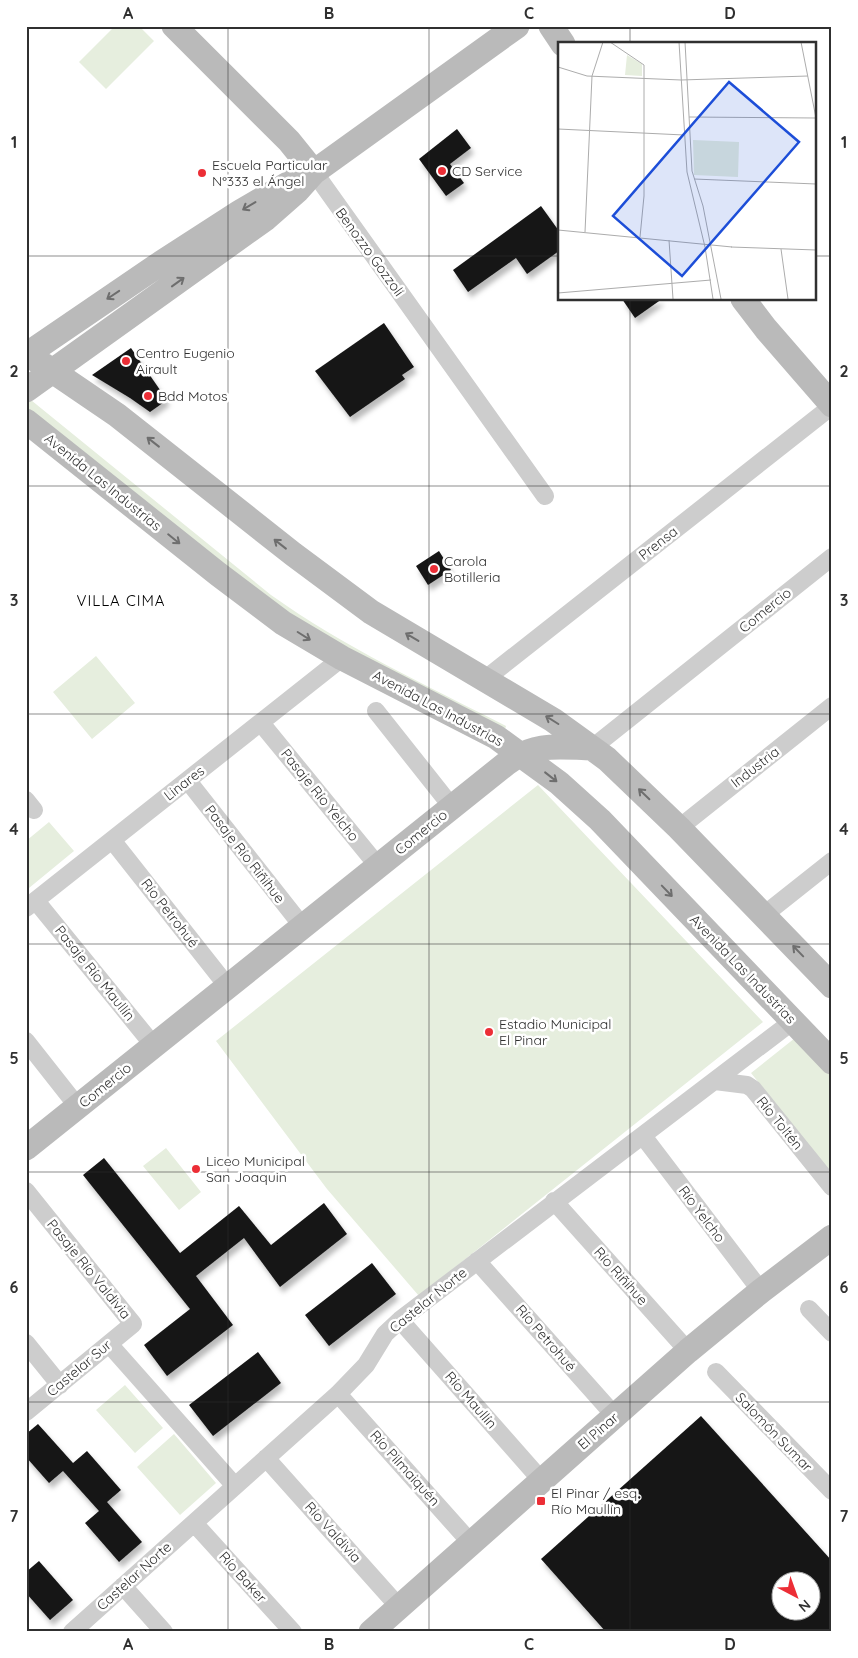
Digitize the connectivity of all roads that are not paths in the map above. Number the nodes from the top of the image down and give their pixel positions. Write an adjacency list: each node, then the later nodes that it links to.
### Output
1 (174, 26): 5 (main road, Benozzo Gozzoli)
2 (517, 26): 5 (main road)
3 (551, 26): 4 (main road)
4 (562, 42)
5 (314, 172): 7 (main road, one-way to 7); 8 (main road, one-way to 5); 12 (street, Benozzo Gozzoli)
6 (744, 300): 10 (main road)
7 (27, 354): 8 (main road)
8 (53, 371): 9 (main road); 15 (main road, one-way to 8)
9 (26, 390)
10 (832, 405): 15 (street, Prensa)
11 (26, 421): 14 (main road, Avenida Las Industrias, one-way to 14)
12 (546, 496)
13 (832, 556): 19 (street, Comercio)
14 (342, 658): 18 (street, Linares); 20 (main road, Avenida Las Industrias)
15 (484, 680): 19 (main road, one-way to 15)
16 (832, 706): 23 (street, Industria)
17 (376, 711): 22 (street)
18 (261, 723): 21 (street, Linares); 26 (street, Pasaje Río Yelcho)
19 (592, 748): 20 (main road, Comercio); 23 (main road, one-way to 19)
20 (520, 754): 22 (main road, Comercio); 32 (main road, Avenida Las Industrias, one-way to 32)
21 (188, 781): 24 (street, Linares); 29 (street, Pasaje Río Riñihue)
22 (452, 807): 26 (main road, Comercio)
23 (679, 828): 28 (main road)
24 (112, 840): 27 (street, Linares); 30 (street, Río Petrohué)
25 (832, 861): 28 (street)
26 (378, 866): 29 (main road, Comercio)
27 (31, 904): 34 (street, Pasaje Río Maullín)
28 (764, 915): 31 (main road, one-way to 28)
29 (303, 926): 30 (main road, Comercio)
30 (228, 986): 34 (main road, Comercio)
31 (832, 986)
32 (793, 1021): 35 (main road, Avenida Las Industrias); 36 (street, Castelar Norte)
33 (26, 1041): 37 (street)
34 (154, 1046): 37 (main road, Comercio)
35 (832, 1062)
36 (715, 1081): 38 (street, Castelar Norte); 40 (street, Río Toltén)
37 (78, 1107): 39 (main road, Comercio)
38 (643, 1136): 42 (street, Castelar Norte); 45 (street, Río Yelcho)
39 (26, 1148)
40 (832, 1187)
41 (26, 1191): 48 (street, Pasaje Río Valdivia)
42 (554, 1202): 44 (street, Castelar Norte); 52 (street, Río Riñihue)
43 (832, 1237): 45 (main road, El Pinar)
44 (478, 1261): 47 (street, Castelar Norte); 57 (street, Río Petrohué)
45 (761, 1291): 52 (main road, El Pinar)
46 (809, 1309): 49 (street)
47 (400, 1320): 55 (street, Castelar Norte); 59 (street, Río Maullín)
48 (133, 1324): 51 (street, Castelar Sur)
49 (832, 1333)
50 (26, 1343): 54 (street)
51 (109, 1344): 54 (street, Castelar Sur); 60 (street)
52 (688, 1351): 57 (main road, El Pinar)
53 (716, 1372): 61 (street, Salomón Sumar)
54 (60, 1385): 56 (street, Castelar Sur)
55 (338, 1394): 58 (street, Castelar Norte); 63 (street, Río Pilmaiquén)
56 (26, 1412)
57 (615, 1416): 59 (main road, El Pinar)
58 (266, 1458): 60 (street, Castelar Norte); 65 (street, Río Valdivia)
59 (542, 1481): 63 (main road, El Pinar)
60 (235, 1486): 62 (street, Castelar Norte)
61 (832, 1492)
62 (194, 1523): 64 (street, Castelar Norte); 68 (street, Río Baker)
63 (471, 1543): 65 (main road, El Pinar)
64 (123, 1586): 66 (street, Castelar Norte); 67 (street)
65 (399, 1607): 69 (main road, El Pinar)
66 (72, 1632)
67 (164, 1632)
68 (292, 1632)
69 (371, 1632)

